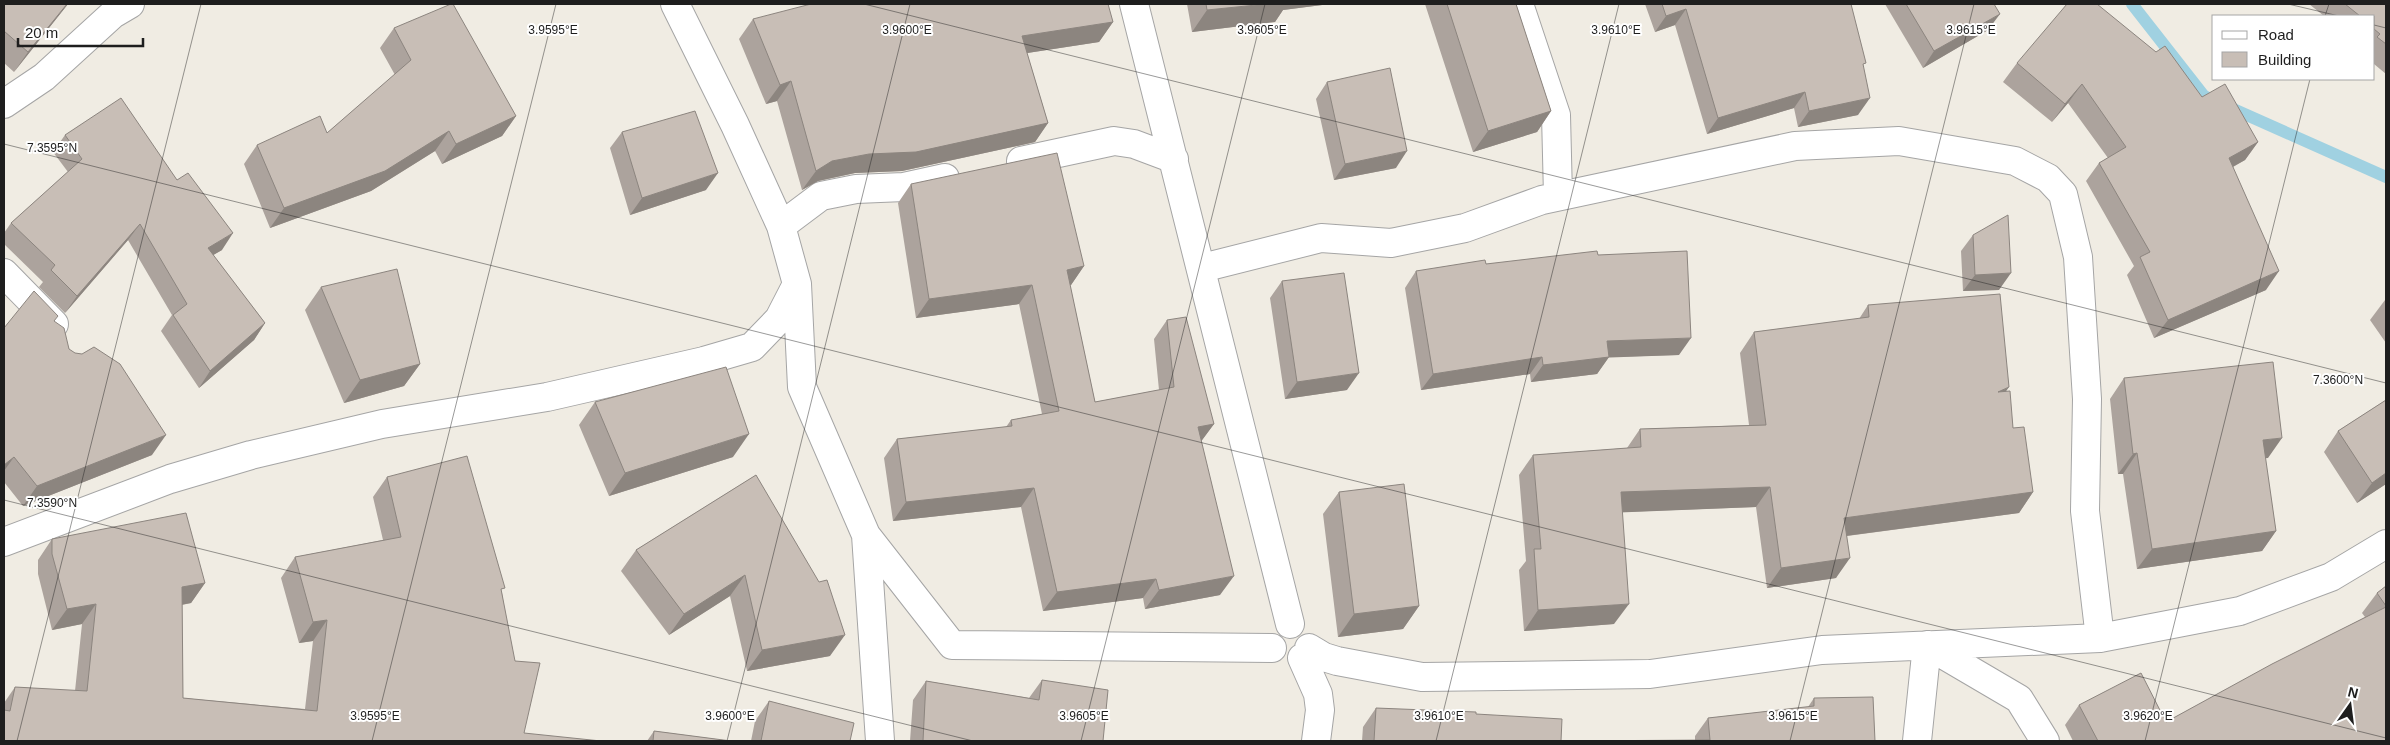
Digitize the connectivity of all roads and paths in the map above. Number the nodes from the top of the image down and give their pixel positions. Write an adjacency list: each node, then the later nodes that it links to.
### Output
1 (130, 4): 5 (street)
2 (675, 4): 10 (street)
3 (1134, 4): 6 (street)
4 (1518, 4): 9 (street)
5 (4, 104)
6 (1174, 159): 7 (street); 11 (street)
7 (999, 166)
8 (970, 172): 10 (street)
9 (1558, 196): 11 (street); 19 (street)
10 (781, 226): 13 (street)
11 (1202, 268): 18 (street)
12 (4, 273): 14 (street)
13 (797, 284): 15 (street); 16 (street)
14 (65, 342)
15 (866, 535): 21 (street); 23 (street)
16 (4, 542)
17 (2386, 544): 19 (street)
18 (1290, 624): 21 (street); 22 (street)
19 (2100, 638): 20 (street)
20 (1927, 645): 22 (street); 25 (street); 26 (street)
21 (1272, 648): 22 (street)
22 (1305, 653): 24 (street)
23 (880, 741)
24 (1316, 741)
25 (1917, 741)
26 (2045, 741)

